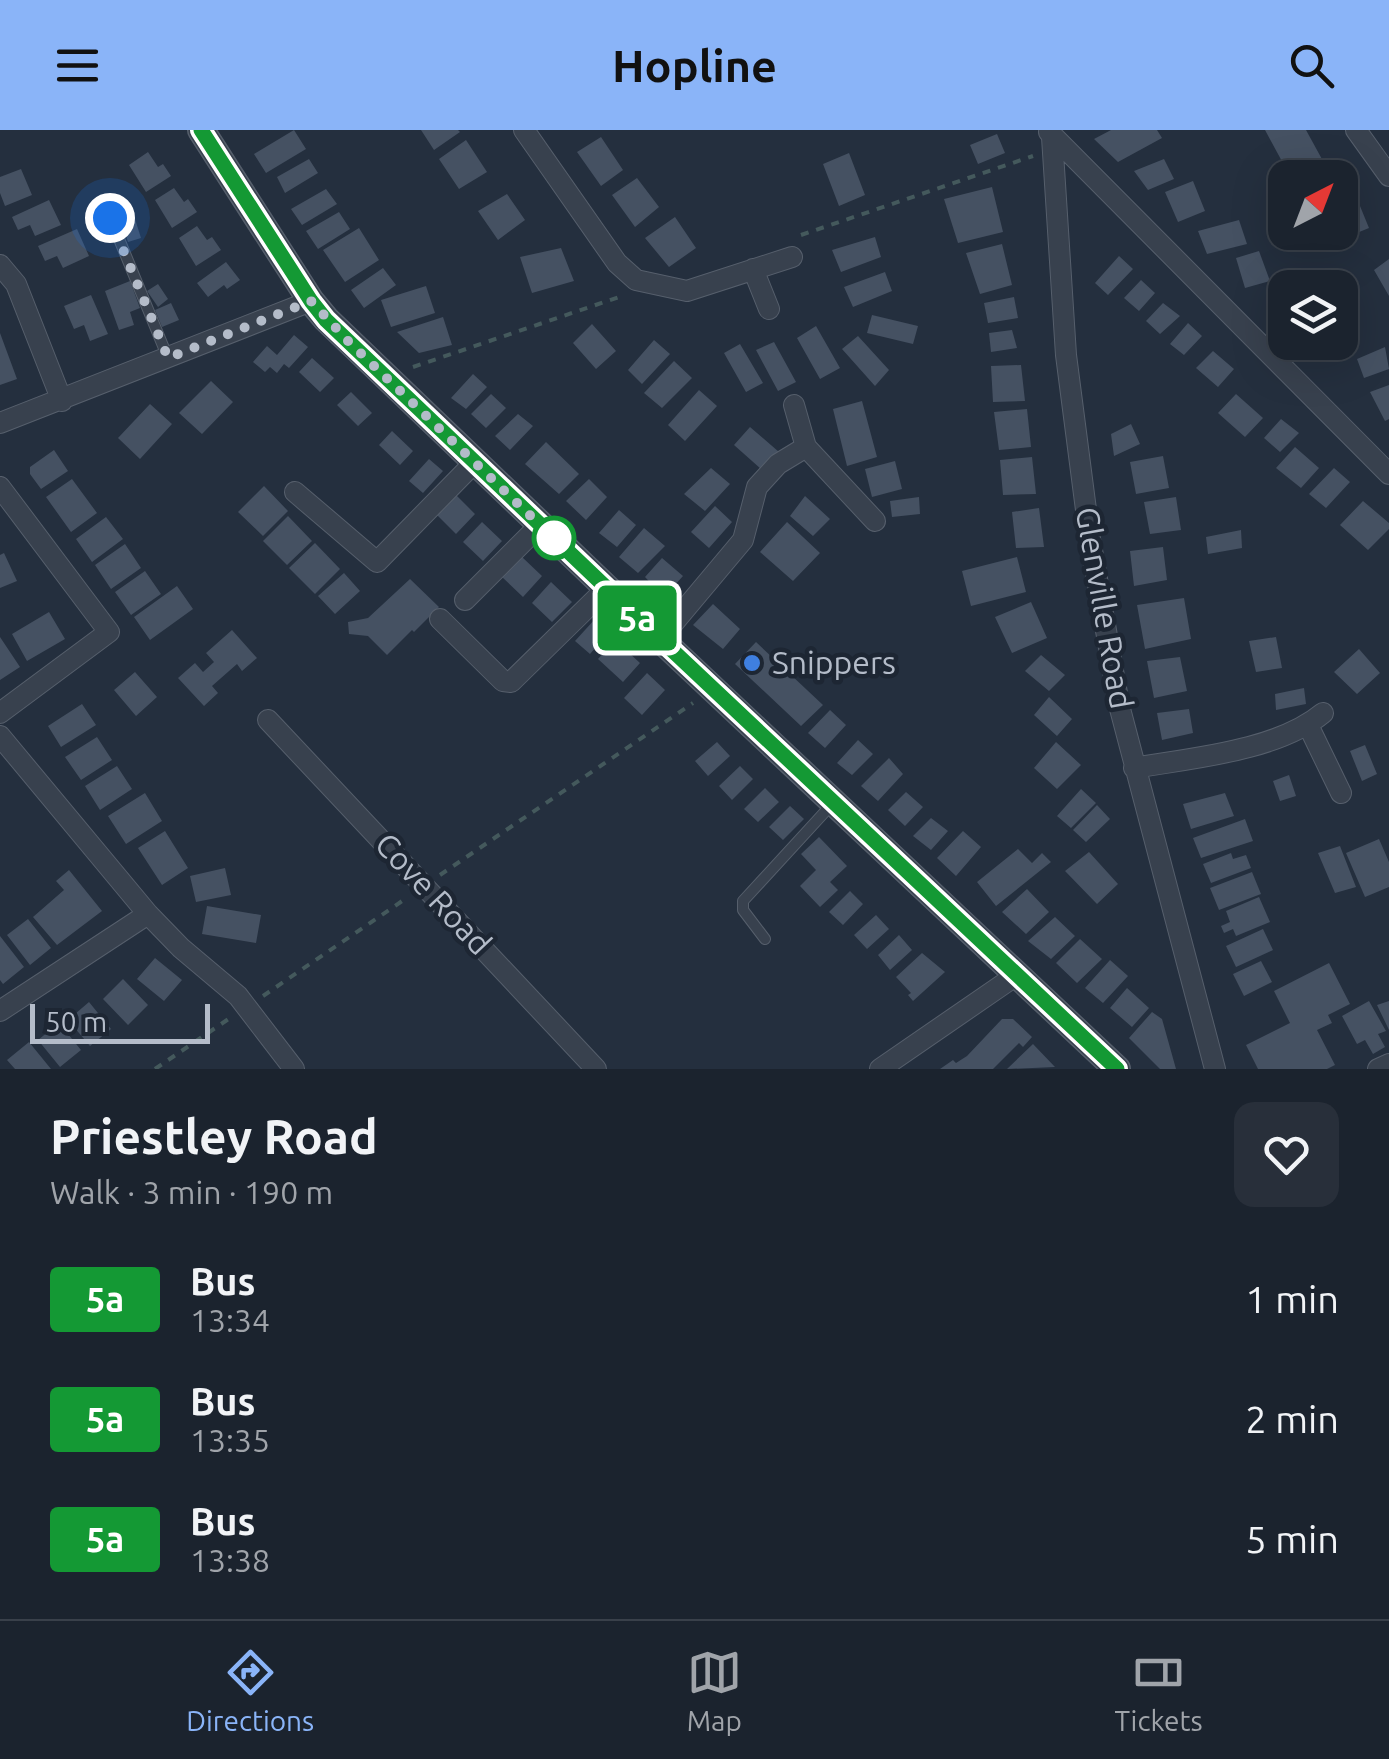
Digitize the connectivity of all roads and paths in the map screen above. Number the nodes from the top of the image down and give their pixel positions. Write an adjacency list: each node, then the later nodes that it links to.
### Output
1 (201, 130): 11 (street)
2 (524, 130): 10 (street)
3 (1356, 130): 5 (street)
4 (1050, 139): 7 (path); 20 (street); 32 (street, Glenville Road)
5 (1389, 176)
6 (110, 218): 13 (lane)
7 (792, 257): 9 (street)
8 (0, 266): 15 (street)
9 (753, 270): 10 (street); 12 (street)
10 (660, 284): 14 (path)
11 (311, 301): 13 (street); 14 (street)
12 (769, 309)
13 (168, 358): 15 (street)
14 (385, 376): 19 (street)
15 (62, 401): 17 (street)
16 (794, 404): 18 (street)
17 (0, 423)
18 (806, 447): 23 (street); 28 (street)
19 (474, 463): 22 (street); 24 (street)
20 (1389, 474)
21 (0, 486): 29 (street)
22 (296, 492)
23 (875, 520)
24 (540, 525): 25 (street); 26 (street)
25 (607, 588): 27 (street); 28 (street)
26 (465, 600)
27 (440, 619)
28 (660, 640): 34 (street)
29 (0, 712)
30 (268, 720): 41 (street, Cove Road)
31 (0, 736): 35 (street)
32 (1134, 768): 33 (street); 44 (street, Glenville Road)
33 (1341, 793)
34 (834, 802): 36 (lane); 37 (street)
35 (148, 914): 38 (street); 40 (street)
36 (765, 940)
37 (1018, 974): 42 (street); 43 (street)
38 (0, 1011)
39 (1389, 1064): 45 (street)
40 (294, 1069)
41 (596, 1069)
42 (880, 1069)
43 (1117, 1069)
44 (1216, 1069)
45 (1378, 1069)

